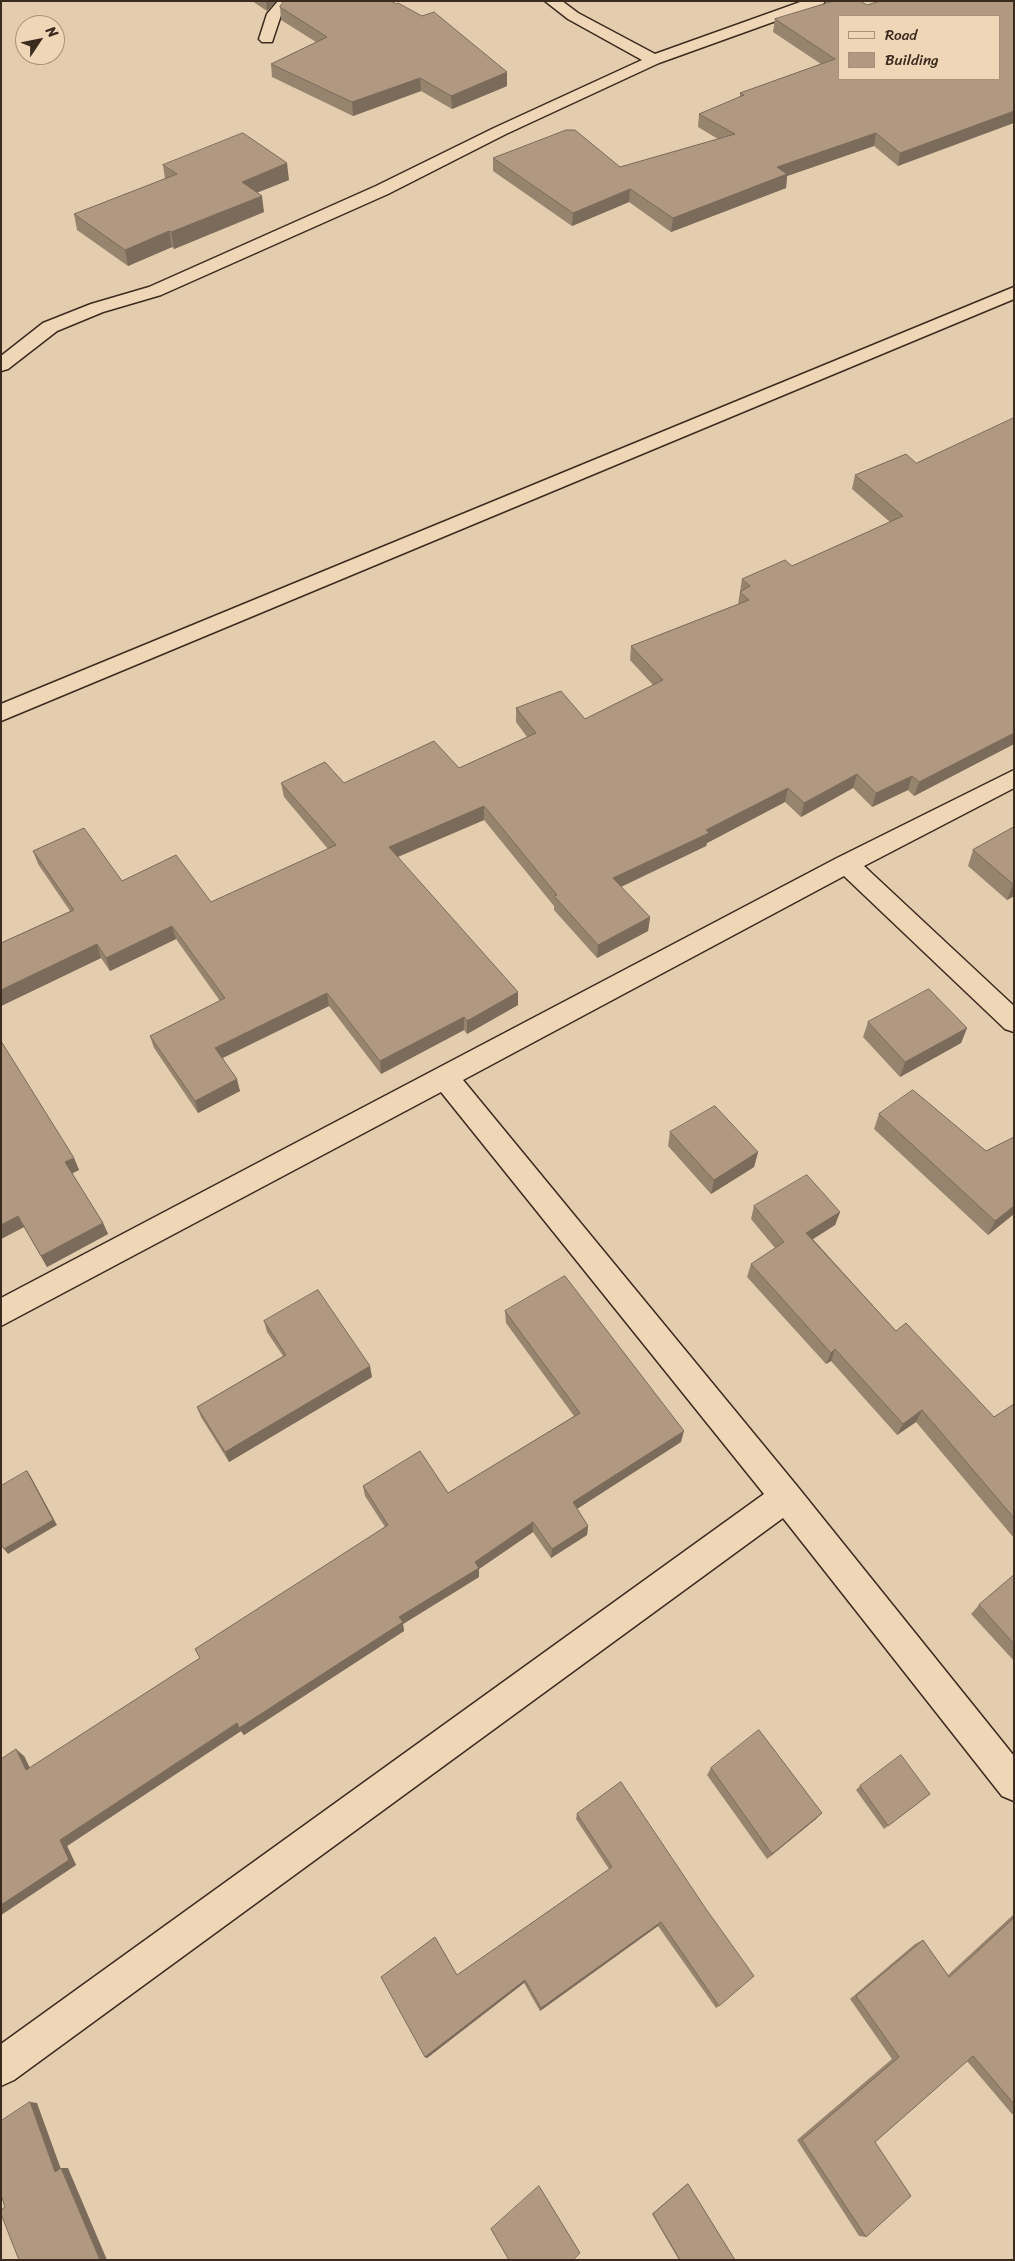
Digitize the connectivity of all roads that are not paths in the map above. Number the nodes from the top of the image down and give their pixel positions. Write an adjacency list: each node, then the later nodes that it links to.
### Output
1 (286, 1): 4 (street)
2 (552, 1): 5 (street)
3 (818, 1): 5 (street)
4 (267, 39)
5 (654, 60): 7 (street)
6 (1014, 292): 8 (street)
7 (1, 365)
8 (1, 713)
9 (1014, 778): 10 (street)
10 (846, 864): 11 (street); 12 (street)
11 (1014, 1022)
12 (445, 1077): 13 (street); 14 (street)
13 (1, 1313)
14 (786, 1497): 15 (street); 16 (street)
15 (1014, 1784)
16 (1, 2068)

